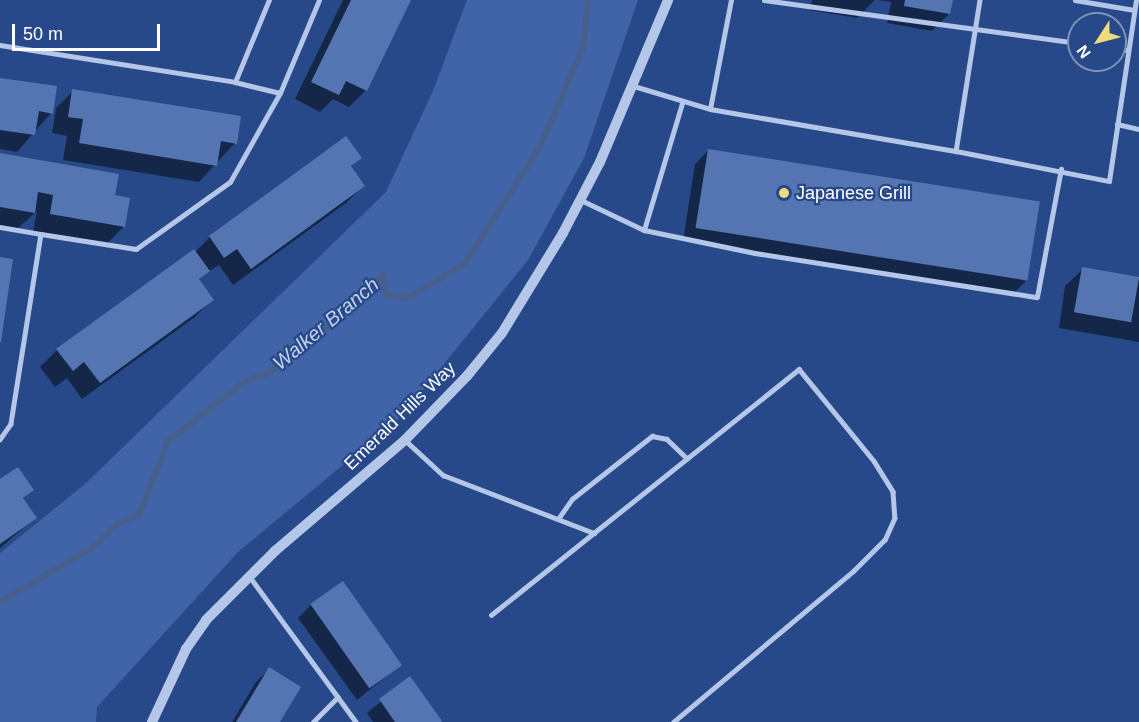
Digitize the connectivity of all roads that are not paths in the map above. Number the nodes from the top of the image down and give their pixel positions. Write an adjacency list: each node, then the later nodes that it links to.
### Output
1 (269, 0): 16 (lane)
2 (319, 0): 18 (lane)
3 (668, 0): 17 (street, Emerald Hills Way)
4 (731, 0): 20 (lane)
5 (764, 0): 11 (lane)
6 (980, 0): 11 (lane)
7 (1075, 0): 9 (lane)
8 (1136, 0): 10 (lane)
9 (1103, 2): 10 (lane)
10 (1134, 10): 14 (lane)
11 (974, 28): 12 (lane); 23 (lane)
12 (1067, 41)
13 (0, 45): 16 (lane)
14 (1127, 50)
15 (1124, 72): 21 (lane)
16 (235, 82): 18 (lane)
17 (634, 86): 19 (lane); 25 (street, Emerald Hills Way)
18 (280, 93): 28 (lane)
19 (682, 103): 20 (lane); 27 (lane)
20 (710, 109): 23 (lane)
21 (1117, 124): 22 (lane); 24 (lane)
22 (1139, 129)
23 (956, 151): 24 (lane)
24 (1061, 169): 27 (lane)
25 (580, 200): 27 (lane); 29 (street, Emerald Hills Way)
26 (0, 227): 28 (lane)
27 (644, 230)
28 (41, 234): 30 (lane)
29 (405, 440): 32 (lane); 34 (street, Emerald Hills Way)
30 (0, 441)
31 (687, 458): 32 (lane); 33 (lane); 40 (lane)
32 (558, 519): 33 (lane)
33 (594, 533): 35 (lane)
34 (248, 574): 36 (lane); 37 (street, Emerald Hills Way)
35 (491, 615)
36 (338, 697): 38 (lane); 39 (lane)
37 (152, 722)
38 (313, 722)
39 (356, 722)
40 (674, 722)

